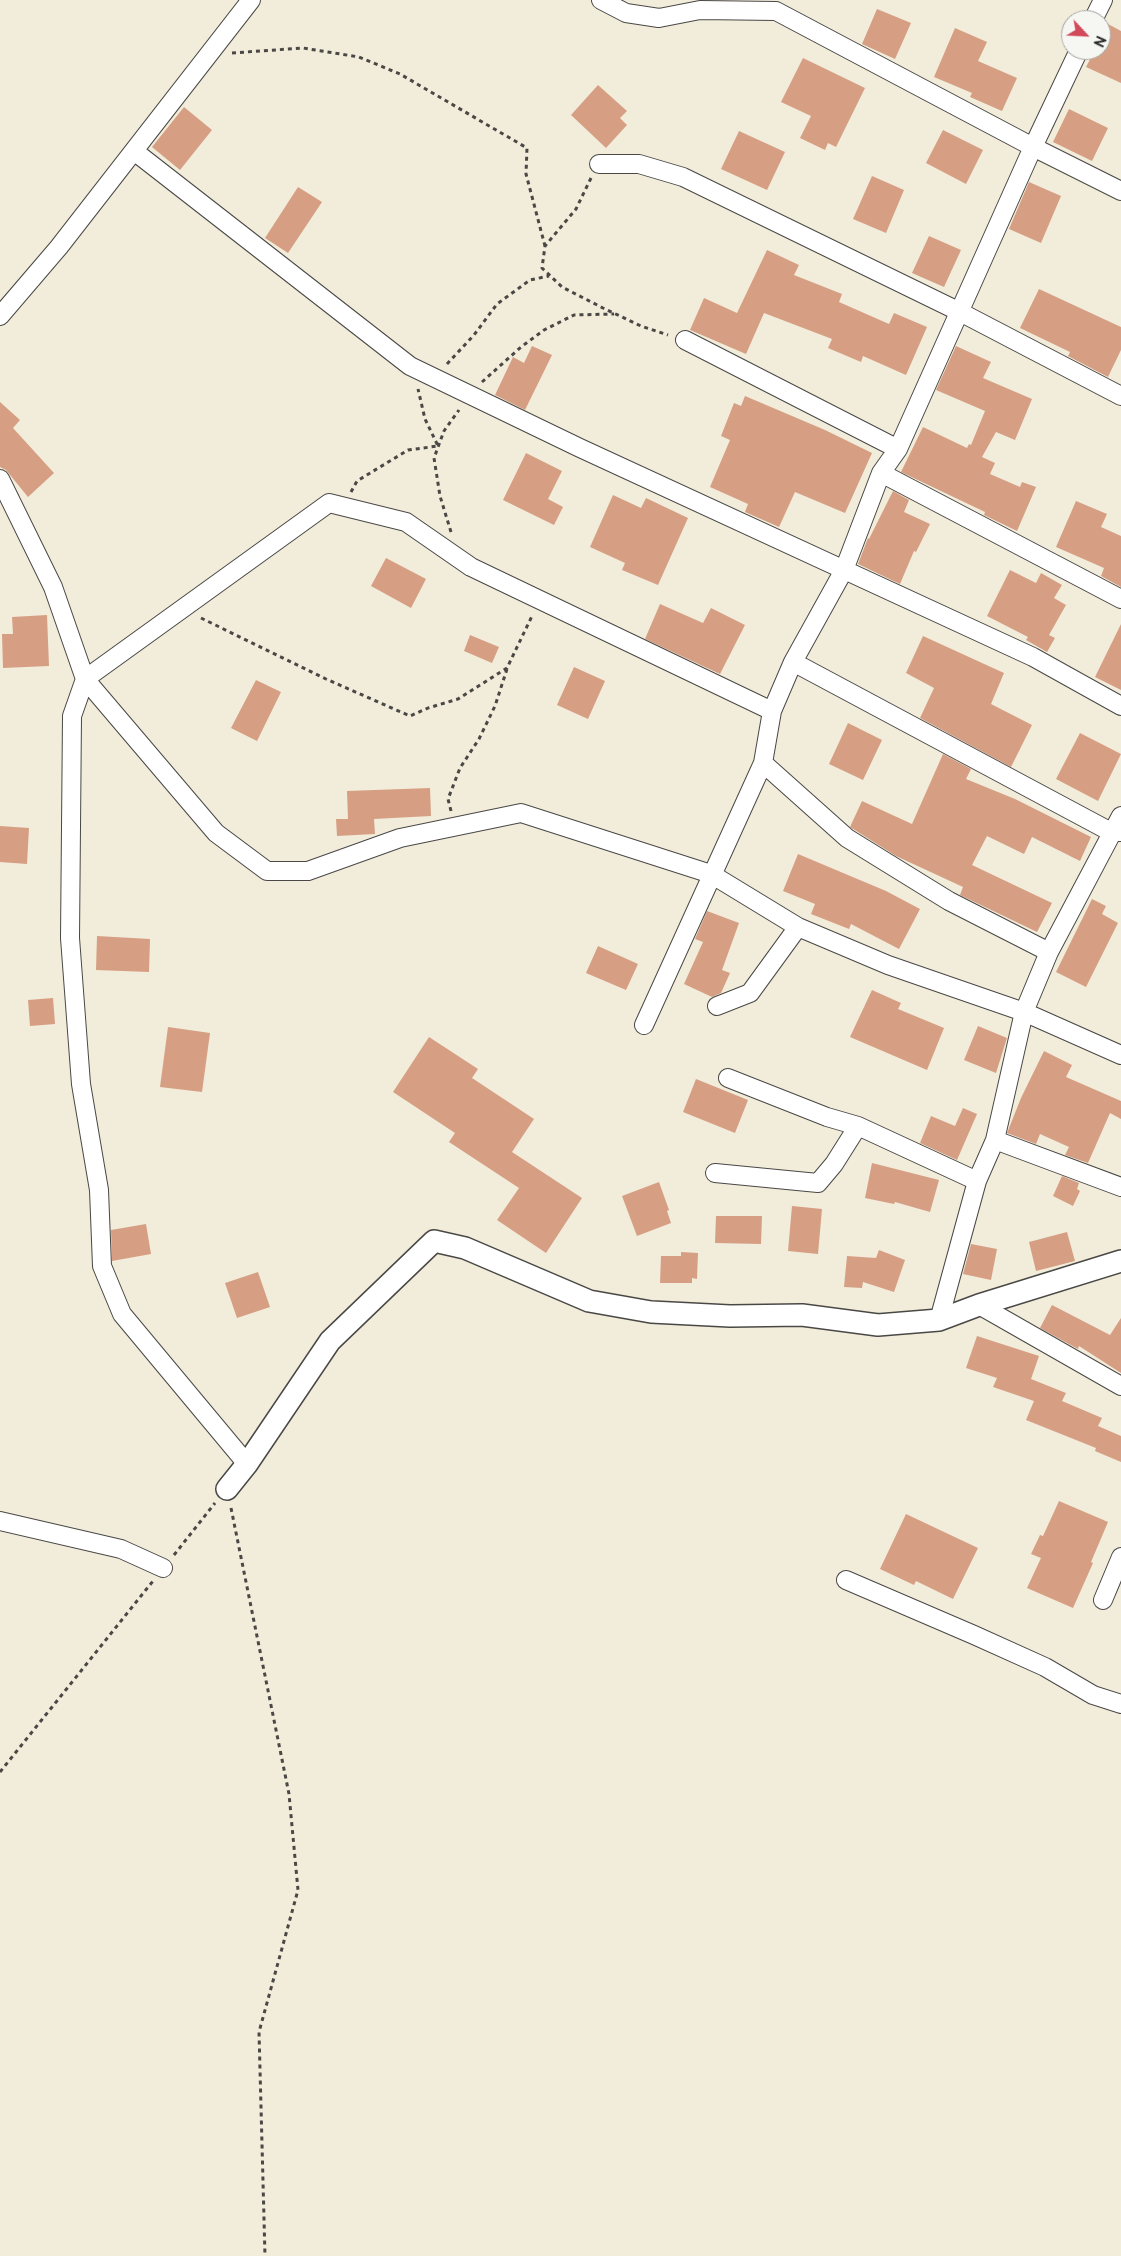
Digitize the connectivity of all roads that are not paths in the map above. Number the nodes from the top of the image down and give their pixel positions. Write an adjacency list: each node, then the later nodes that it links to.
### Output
1 (601, 0): 4 (street)
2 (246, 2): 5 (street)
3 (1074, 60): 4 (street)
4 (1033, 147): 7 (street); 8 (street)
5 (134, 151): 9 (street); 15 (street)
6 (599, 164): 8 (street)
7 (1121, 191)
8 (960, 312): 11 (street); 12 (street)
9 (0, 316)
10 (685, 340): 12 (street)
11 (1121, 396)
12 (898, 449): 13 (street)
13 (881, 474): 15 (street); 16 (street)
14 (0, 480): 18 (street)
15 (844, 570): 17 (street); 19 (street)
16 (1121, 599)
17 (793, 662): 20 (street); 23 (street)
18 (85, 679): 20 (street); 24 (street); 41 (street)
19 (1121, 706)
20 (772, 711): 21 (street)
21 (763, 763): 24 (street); 26 (street)
22 (1121, 816): 23 (street)
23 (1116, 832): 26 (street)
24 (711, 874): 25 (street); 29 (street)
25 (798, 927): 27 (street); 28 (street)
26 (1049, 952): 28 (street)
27 (717, 1006)
28 (1024, 1012): 30 (street); 33 (street)
29 (644, 1025)
30 (1121, 1055)
31 (728, 1078): 32 (street)
32 (858, 1126): 34 (street); 35 (street)
33 (995, 1140): 35 (street); 36 (street)
34 (715, 1172)
35 (977, 1181): 39 (street)
36 (1121, 1187)
37 (1121, 1261): 38 (street)
38 (979, 1305): 39 (street); 40 (street)
39 (939, 1320): 41 (street)
40 (1121, 1386)
41 (247, 1464): 42 (street)
42 (227, 1489)
43 (0, 1521): 45 (street)
44 (1121, 1557): 47 (street)
45 (164, 1568)
46 (846, 1580): 48 (street)
47 (1103, 1600)
48 (1121, 1704)

